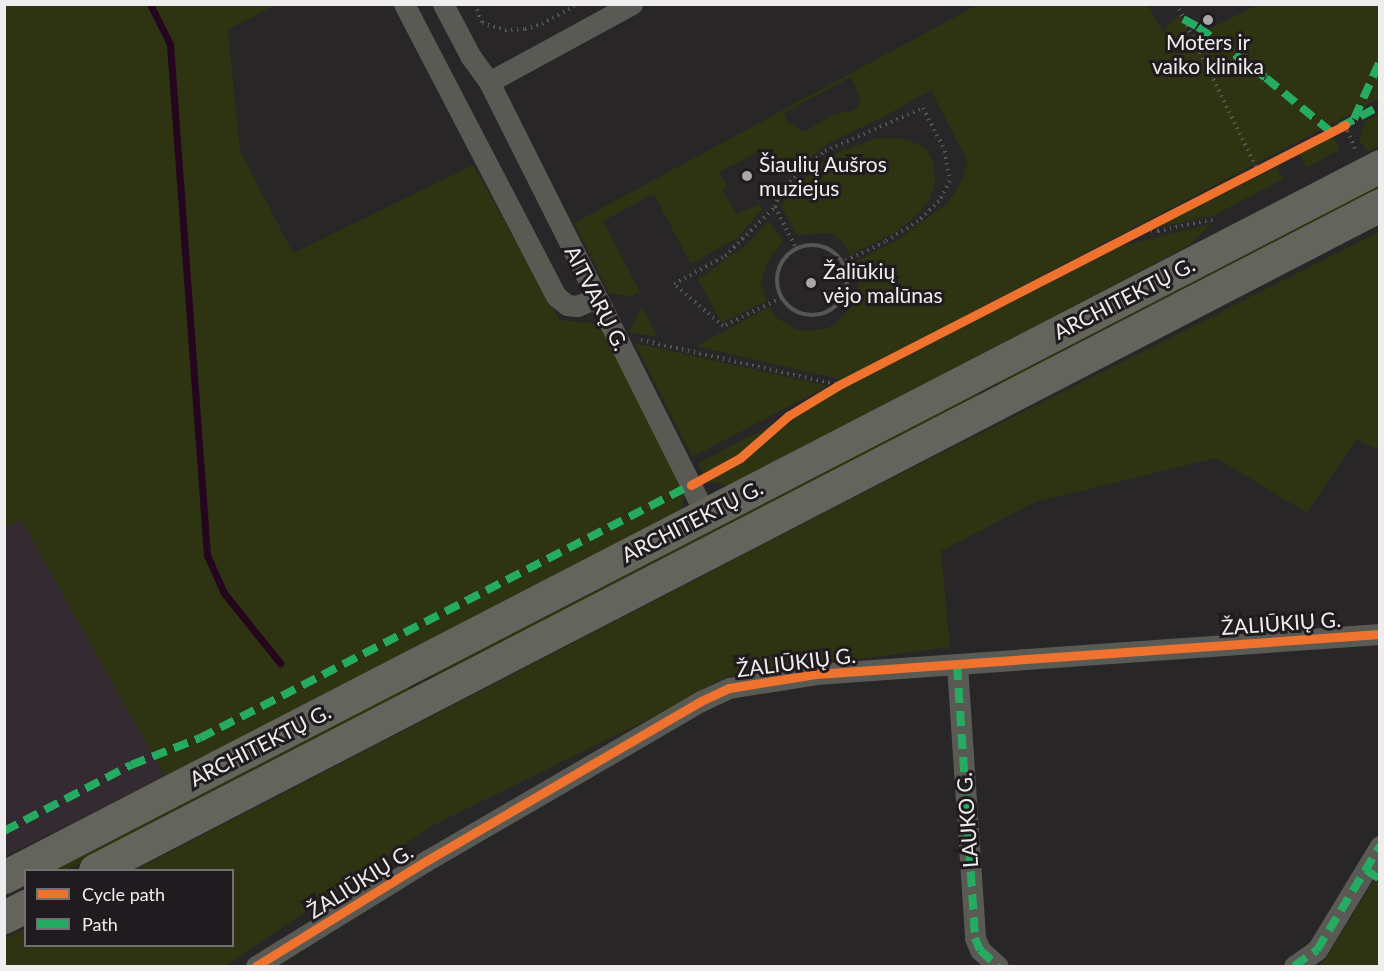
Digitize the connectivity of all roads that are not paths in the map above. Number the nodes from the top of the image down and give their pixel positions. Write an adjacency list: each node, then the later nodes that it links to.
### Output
1 (404, 4): 7 (street)
2 (443, 4): 4 (street, AITVARŲ G.)
3 (632, 4): 4 (street)
4 (489, 82): 7 (street, AITVARŲ G.)
5 (1368, 159): 8 (main road, ARCHITEKTŲ G.)
6 (1380, 205): 9 (main road, ARCHITEKTŲ G.)
7 (596, 298): 10 (street, AITVARŲ G.)
8 (982, 371): 9 (main road); 10 (main road, ARCHITEKTŲ G.)
9 (999, 403): 14 (main road, ARCHITEKTŲ G.)
10 (705, 514): 12 (main road, ARCHITEKTŲ G.)
11 (1380, 634): 13 (street, ŽALIŪKIŲ G.)
12 (416, 665): 14 (main road); 17 (main road, ARCHITEKTŲ G.)
13 (957, 665): 20 (street, ŽALIŪKIŲ G.); 21 (street, LAUKO G.)
14 (432, 695): 16 (main road, ARCHITEKTŲ G.)
15 (1380, 846): 22 (street)
16 (97, 869)
17 (4, 877)
18 (24, 907): 19 (main road)
19 (4, 917)
20 (256, 966)
21 (998, 966)
22 (1294, 966)

